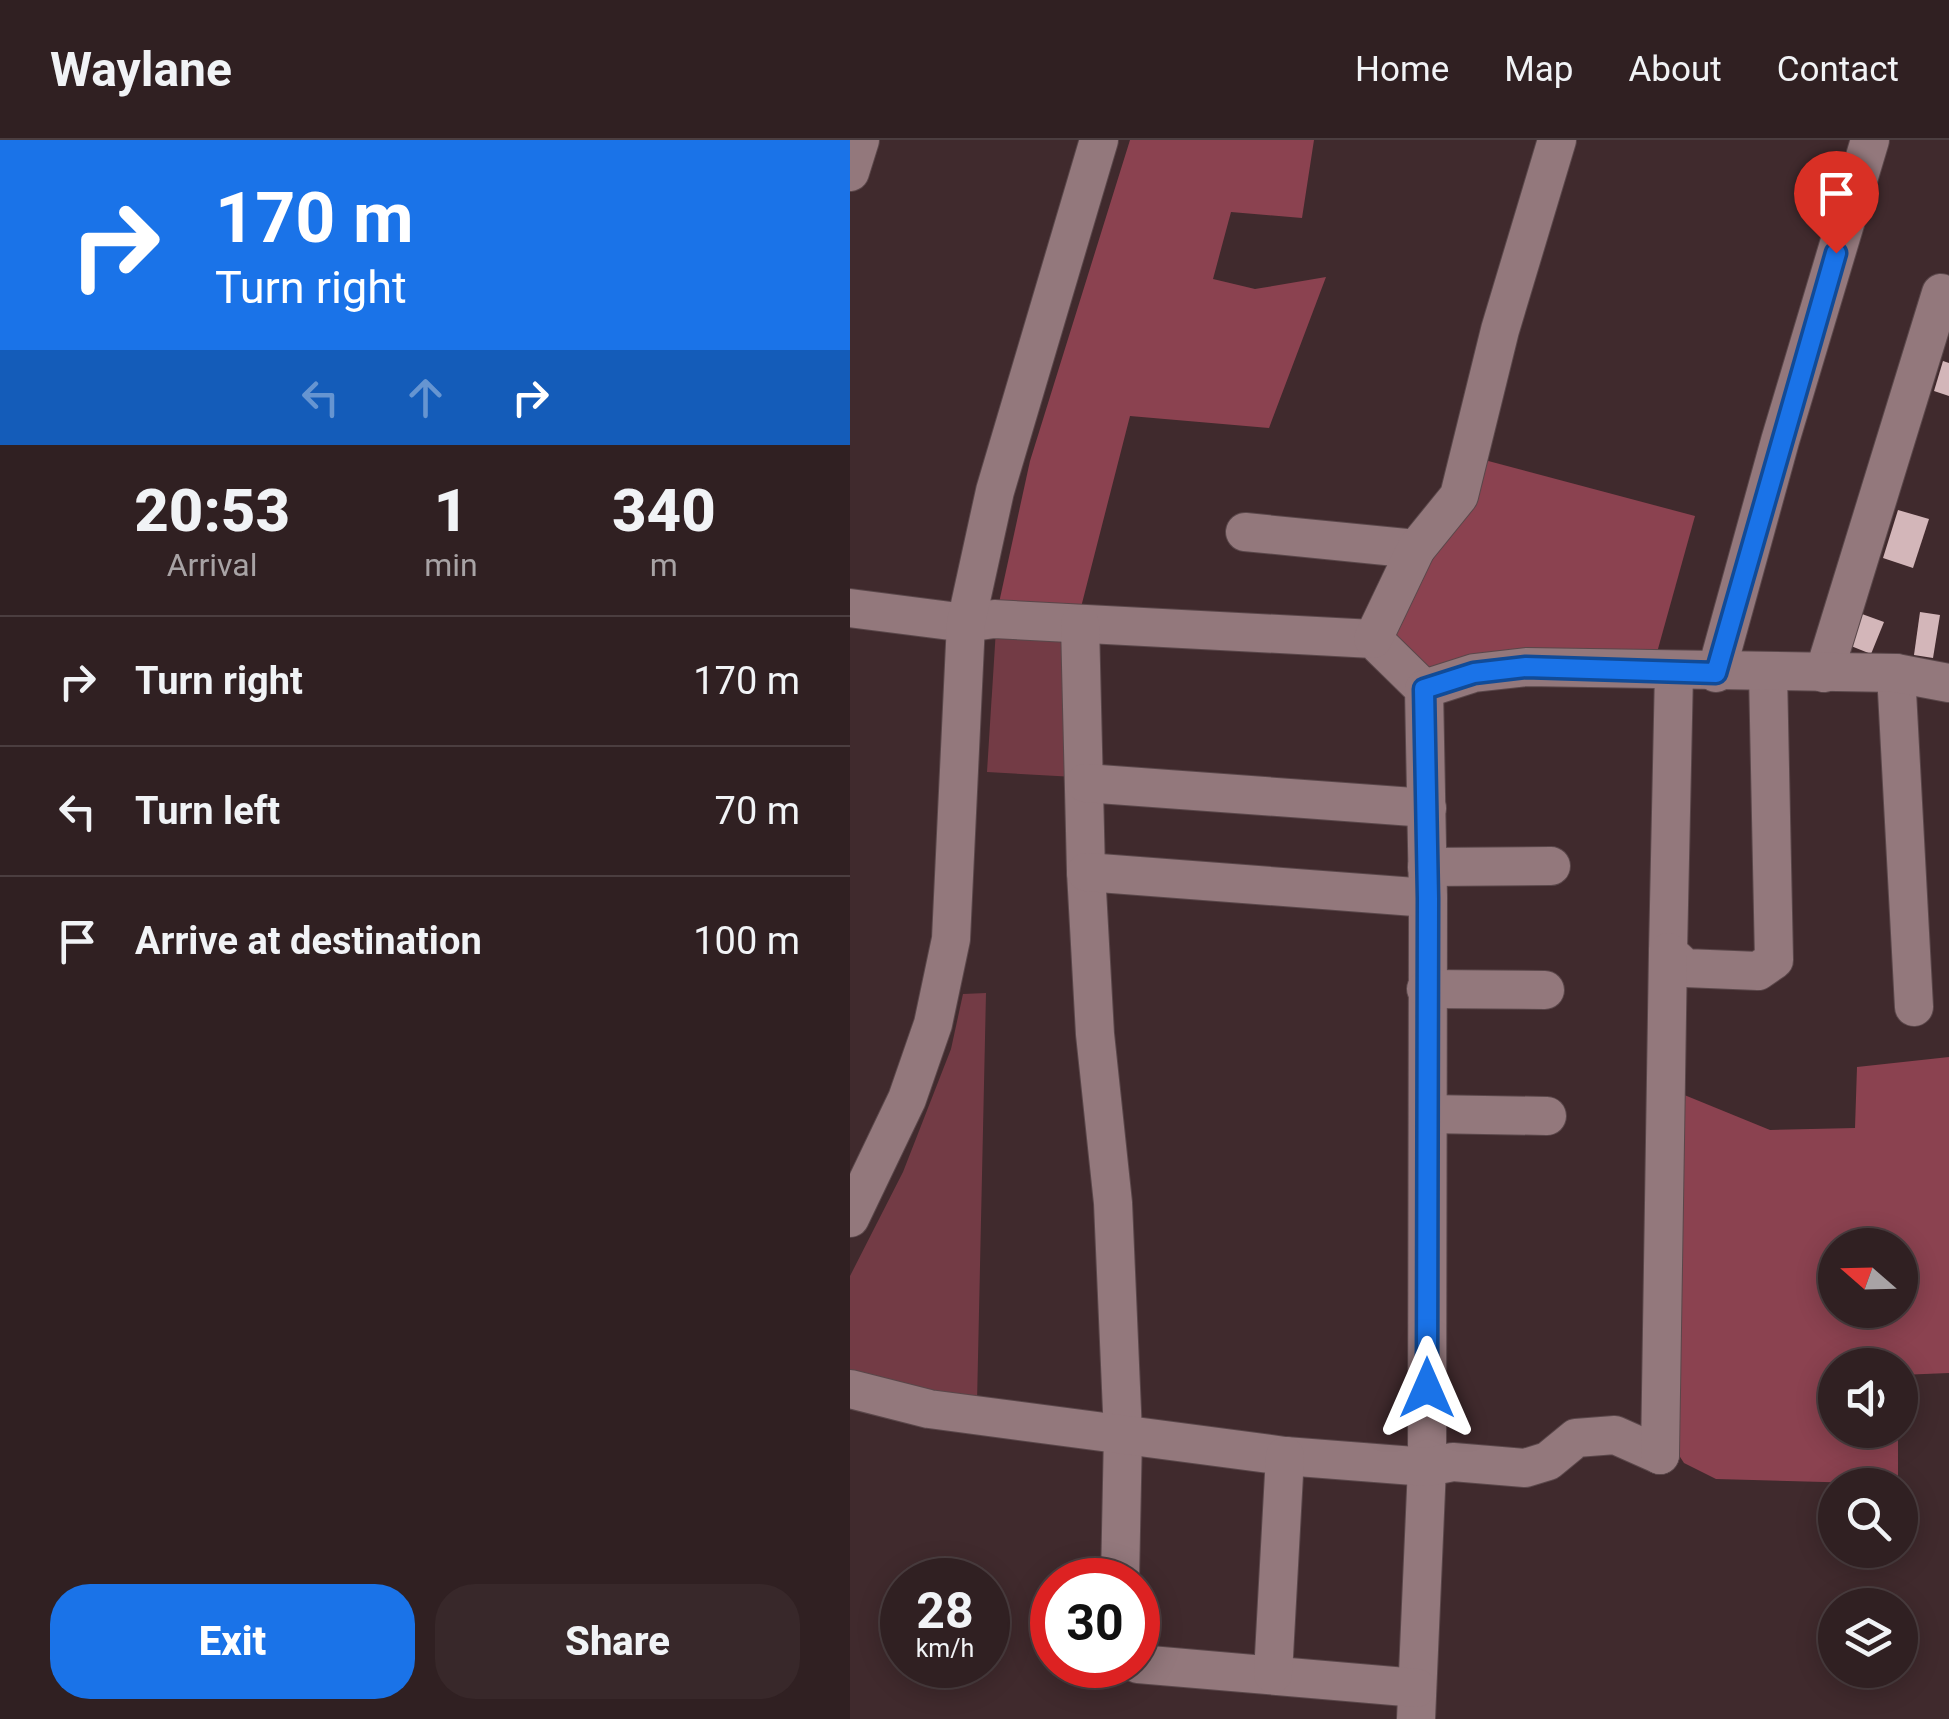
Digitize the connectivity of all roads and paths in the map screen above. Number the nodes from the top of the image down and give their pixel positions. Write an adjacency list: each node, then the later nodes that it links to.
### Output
1 (860, 140): 5 (street)
2 (1099, 140): 10 (street)
3 (1557, 140): 8 (street)
4 (1870, 140): 14 (street)
5 (850, 172)
6 (1941, 294): 16 (street)
7 (1245, 532): 8 (street)
8 (1416, 549): 12 (street)
9 (850, 608): 10 (street)
10 (966, 623): 11 (street); 31 (street)
11 (1080, 624): 12 (street); 20 (street)
12 (1373, 640): 19 (street)
13 (1674, 672): 14 (street); 19 (street); 25 (street)
14 (1716, 673): 15 (street)
15 (1768, 673): 16 (street); 25 (street)
16 (1824, 673): 17 (street)
17 (1896, 673): 18 (street); 28 (street)
18 (1949, 683)
19 (1424, 689): 21 (street)
20 (1085, 783): 21 (street); 23 (street)
21 (1427, 808): 24 (street)
22 (1551, 866): 24 (street)
23 (1086, 872): 24 (street); 33 (street)
24 (1428, 883): 26 (street)
25 (1668, 952): 35 (street)
26 (1426, 990): 27 (street); 29 (street)
27 (1545, 990)
28 (1914, 1007)
29 (1428, 1114): 30 (street); 35 (street)
30 (1547, 1116)
31 (850, 1218)
32 (850, 1390): 33 (street)
33 (1123, 1434): 34 (street); 36 (street)
34 (1285, 1456): 35 (street); 38 (street)
35 (1426, 1467): 39 (street)
36 (1120, 1558)
37 (1160, 1666): 38 (street)
38 (1273, 1674): 39 (street)
39 (1417, 1703)

